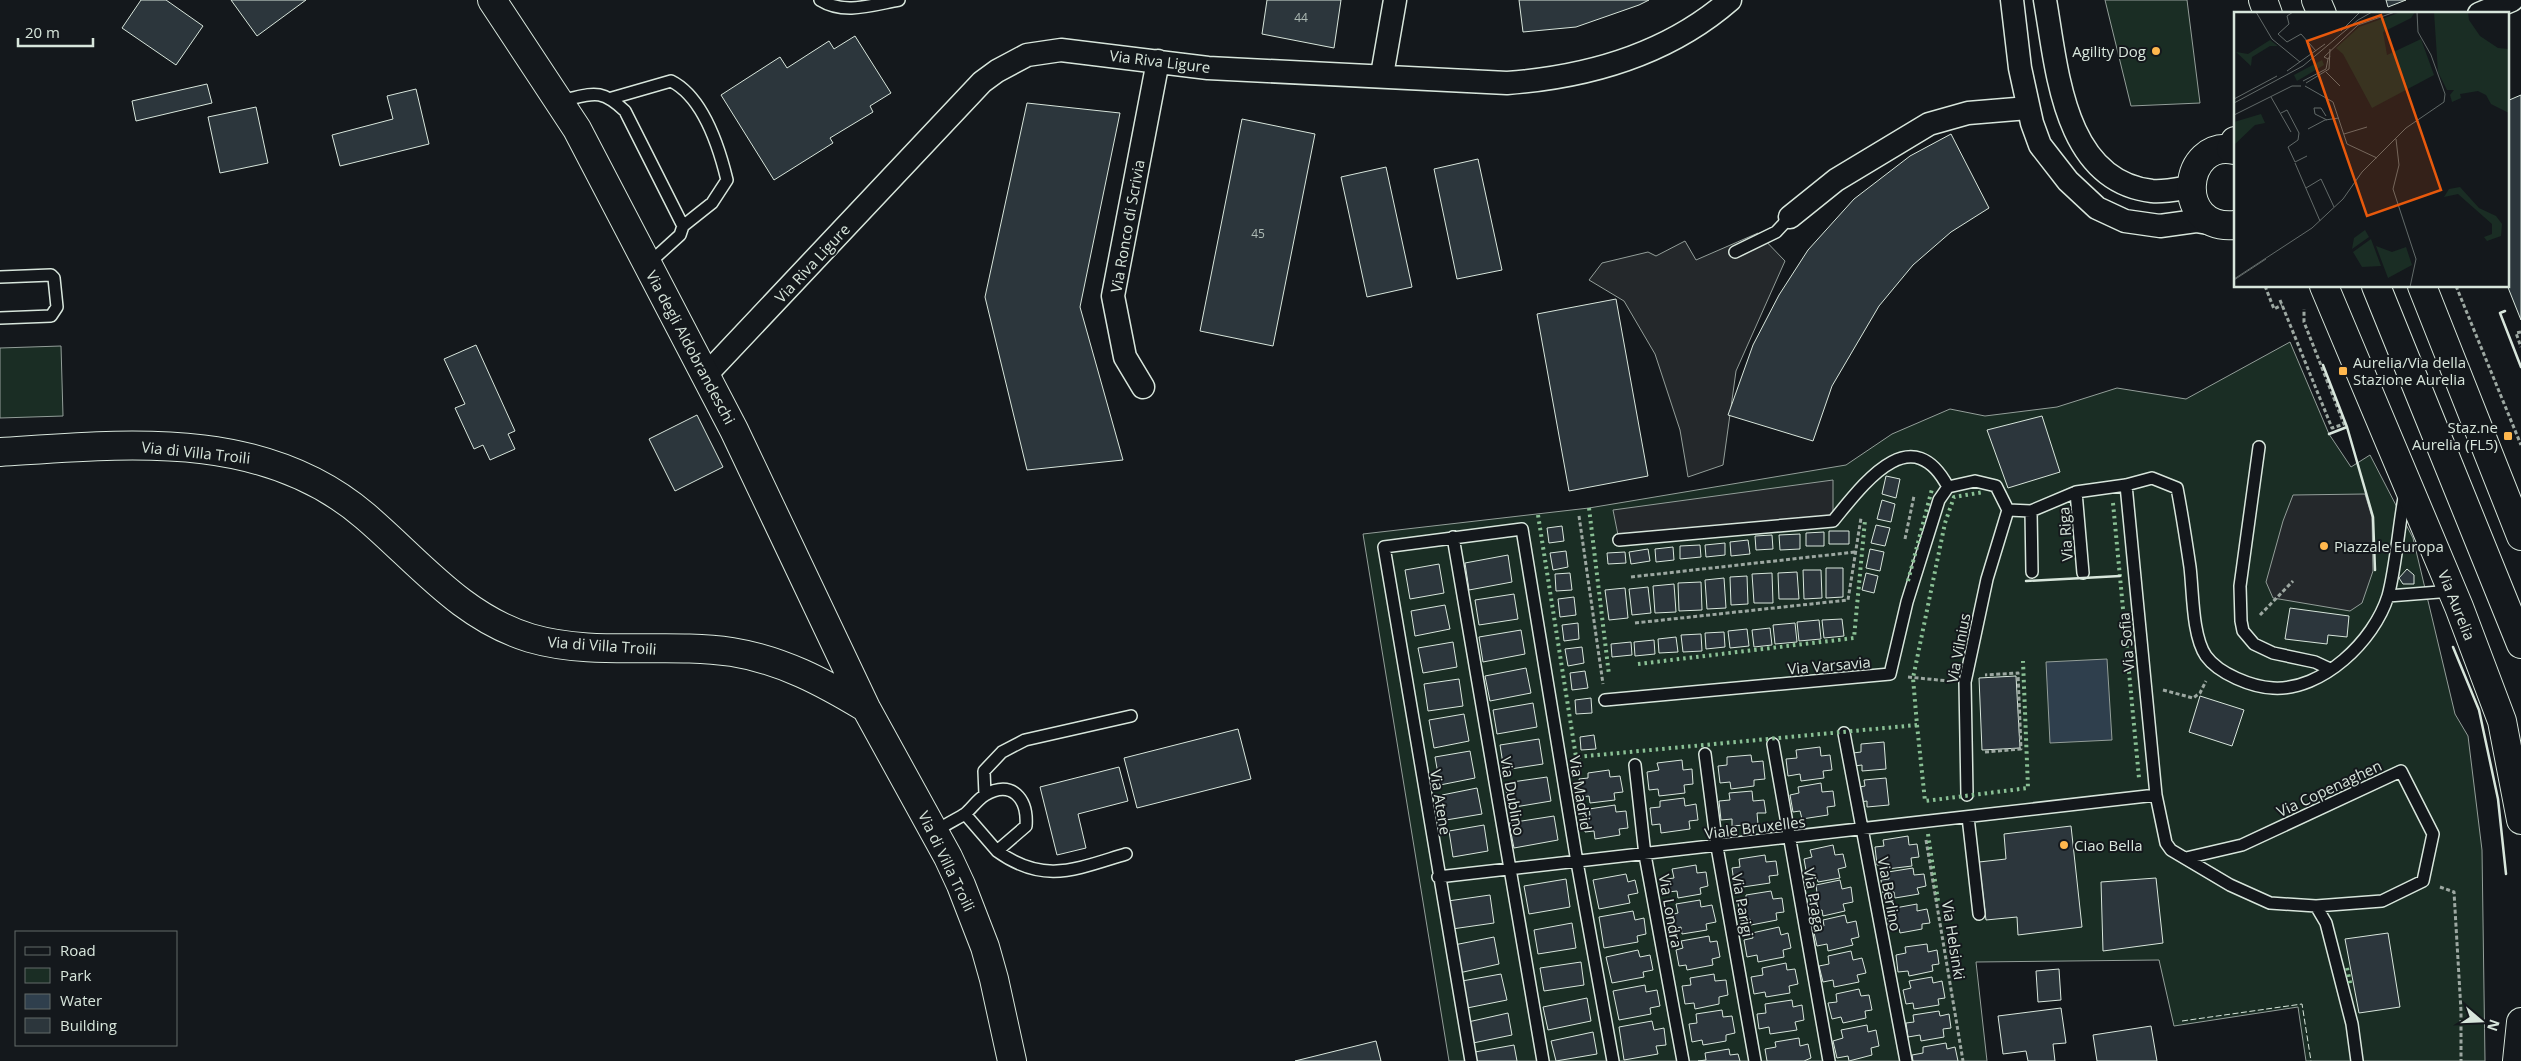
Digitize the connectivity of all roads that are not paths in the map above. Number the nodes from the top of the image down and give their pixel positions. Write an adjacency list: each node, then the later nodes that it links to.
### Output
1 (820, 0): 2 (lane)
2 (899, 0)
3 (1395, 0): 15 (street)
4 (1730, 0): 15 (street, Via Riva Ligure)
5 (2012, 0): 18 (street)
6 (2044, 0): 20 (street)
7 (2263, 0): 11 (main road)
8 (2316, 0): 12 (main road)
9 (2512, 0): 13 (street)
10 (495, 1): 17 (main road, Via degli Aldobrandeschi)
11 (2267, 12)
12 (2321, 12)
13 (2484, 12)
14 (1158, 61): 15 (street, Via Riva Ligure); 31 (street, Via Riva Ligure); 32 (street, Via Ronco di Scrivia)
15 (1382, 75)
16 (612, 98): 17 (lane); 23 (lane); 23 (lane)
17 (559, 101): 25 (main road, Via degli Aldobrandeschi)
18 (2028, 108): 21 (street); 22 (street)
19 (2234, 147): 20 (main road)
20 (2190, 187): 22 (main road)
21 (1783, 225): 24 (lane)
22 (2231, 225)
23 (683, 226): 25 (lane)
24 (1734, 252)
25 (648, 265): 31 (main road, Via degli Aldobrandeschi)
26 (0, 277): 30 (lane)
27 (2325, 288): 36 (main road, Via Aurelia)
28 (2377, 288): 50 (main road)
29 (2423, 288): 35 (main road)
30 (0, 318)
31 (706, 376): 53 (main road, Via degli Aldobrandeschi)
32 (1143, 387)
33 (2259, 447): 51 (lane)
34 (0, 452): 53 (main road, Via di Villa Troili)
35 (2497, 475): 42 (main road); 43 (main road)
36 (2406, 480): 48 (main road, Via Aurelia); 49 (lane)
37 (2126, 485): 39 (lane); 51 (lane); 61 (lane, Via Sofia)
38 (1948, 487): 40 (lane); 45 (lane); 52 (lane, Via Varsavia)
39 (2076, 492): 41 (lane); 47 (lane, Via Riga)
40 (2008, 510): 41 (lane); 60 (lane, Via Vilnius)
41 (2031, 510): 46 (lane)
42 (2521, 510)
43 (2521, 536)
44 (1453, 537): 73 (lane, Via Madrid); 74 (lane, Via Dublino); 75 (lane, Via Atene)
45 (1619, 540)
46 (2032, 572)
47 (2083, 573)
48 (2452, 591): 49 (lane); 64 (main road, Via Aurelia)
49 (2388, 596): 51 (lane)
50 (2521, 644)
51 (2330, 669)
52 (1605, 700)
53 (866, 708): 66 (main road, Via di Villa Troili)
54 (1131, 716): 59 (lane)
55 (1844, 733): 65 (lane, Via Berlino)
56 (1773, 744): 67 (lane, Via Praga)
57 (1706, 754): 68 (lane, Via Parigi)
58 (1635, 765): 71 (lane, Via Londra)
59 (985, 795): 62 (lane); 69 (lane)
60 (1967, 795)
61 (2156, 795): 63 (lane, Viale Bruxelles); 72 (lane, Via Sofia)
62 (965, 814): 66 (lane); 69 (lane)
63 (1968, 816): 65 (lane, Viale Bruxelles); 78 (lane)
64 (2521, 820)
65 (1862, 829): 67 (lane, Viale Bruxelles); 87 (lane, Via Berlino)
66 (935, 832): 80 (main road, Via di Villa Troili)
67 (1789, 839): 68 (lane, Viale Bruxelles); 86 (lane, Via Praga)
68 (1718, 847): 71 (lane, Viale Bruxelles); 85 (lane, Via Parigi)
69 (997, 851): 70 (lane)
70 (1126, 854)
71 (1645, 855): 73 (lane, Viale Bruxelles); 84 (lane, Via Londra)
72 (2186, 858): 76 (lane, Via Copenaghen); 77 (lane, Via Sofia)
73 (1577, 862): 74 (lane, Viale Bruxelles); 83 (lane, Via Madrid)
74 (1510, 870): 75 (lane, Viale Bruxelles); 82 (lane, Via Dublino)
75 (1438, 877): 81 (lane, Via Atene)
76 (2423, 881): 77 (lane, Via Sofia)
77 (2316, 906): 88 (lane)
78 (1978, 914)
79 (2521, 1022): 89 (main road)
80 (1012, 1061)
81 (1471, 1061)
82 (1543, 1061)
83 (1613, 1061)
84 (1683, 1061)
85 (1755, 1061)
86 (1829, 1061)
87 (1906, 1061)
88 (2357, 1061)
89 (2517, 1061)

